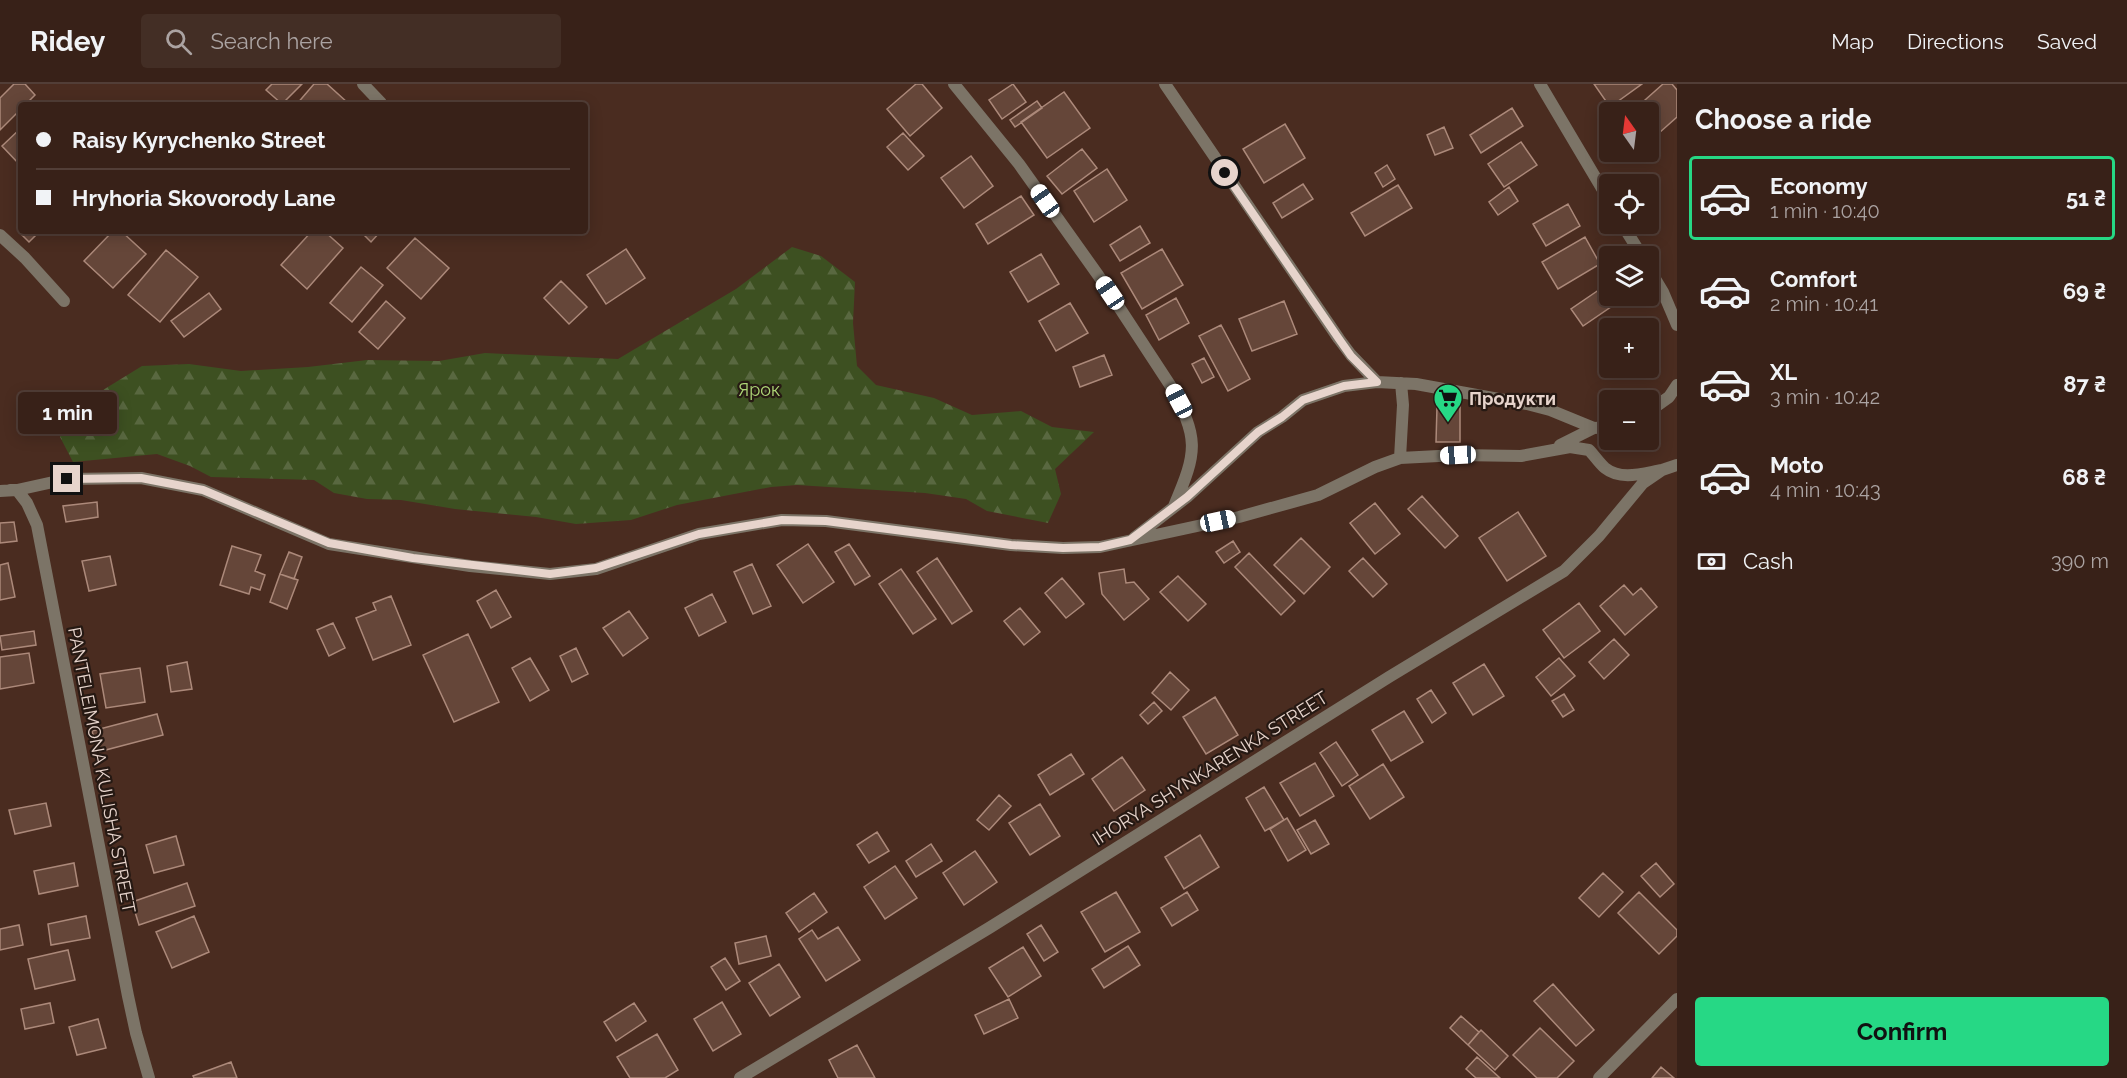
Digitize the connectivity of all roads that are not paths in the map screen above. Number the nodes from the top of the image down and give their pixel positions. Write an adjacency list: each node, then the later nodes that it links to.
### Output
1 (363, 84): 5 (street)
2 (954, 84): 23 (street)
3 (1165, 84): 11 (street)
4 (1540, 84): 6 (street)
5 (380, 102)
6 (1599, 183)
7 (0, 235): 9 (street)
8 (1659, 285): 10 (street)
9 (64, 301)
10 (1677, 325)
11 (1377, 382): 12 (street); 23 (street)
12 (1401, 383): 15 (street); 18 (street)
13 (1677, 385): 14 (street)
14 (1659, 404)
15 (1594, 428): 16 (street); 17 (street)
16 (1599, 428)
17 (1548, 451): 18 (street); 20 (street)
18 (1400, 458): 24 (street)
19 (1677, 465): 20 (street, IHORYA SHYNKARENKA STREET)
20 (1662, 470): 27 (street, IHORYA SHYNKARENKA STREET)
21 (0, 490): 22 (street)
22 (17, 490): 24 (street); 26 (street, PANTELEIMONA KULISHA STREET)
23 (1173, 507): 24 (street)
24 (1130, 540)
25 (1677, 999): 28 (street)
26 (149, 1078)
27 (740, 1078)
28 (1599, 1078)

